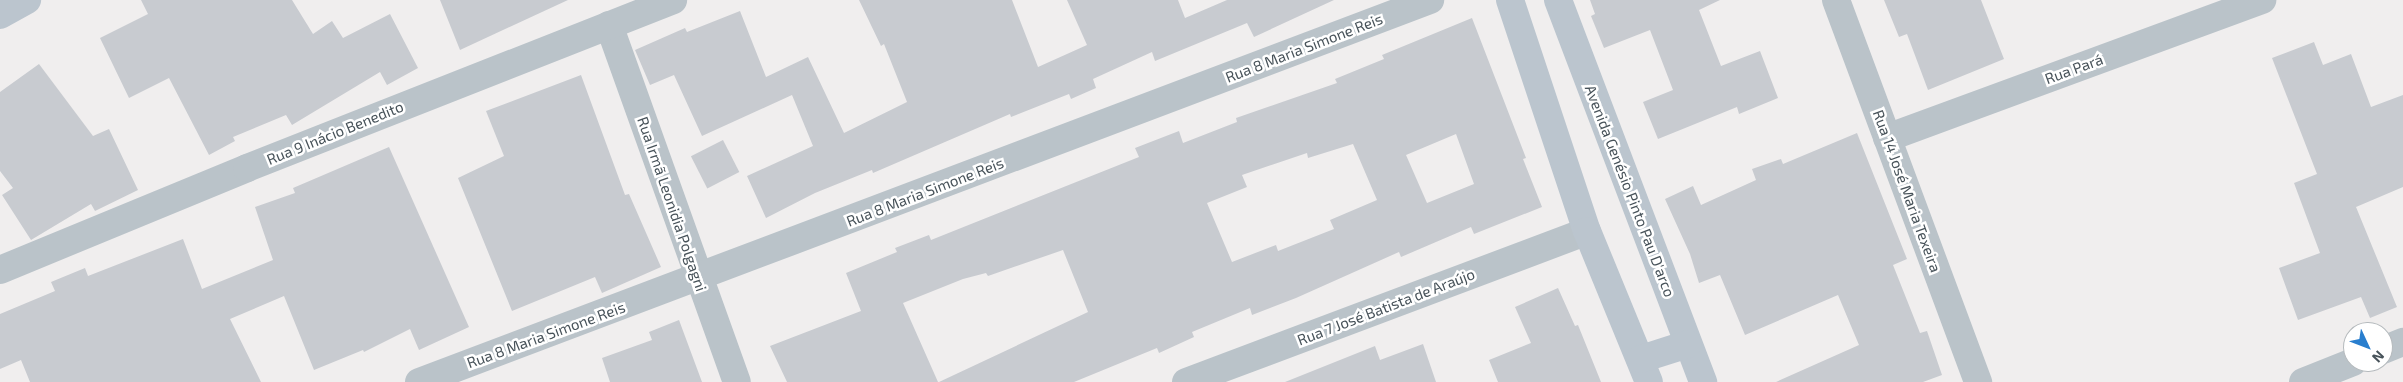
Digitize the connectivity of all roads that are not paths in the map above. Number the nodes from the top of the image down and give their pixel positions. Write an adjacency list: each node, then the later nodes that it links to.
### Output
1 (27, 0): 8 (street)
2 (673, 0): 9 (street, Rua 9 Inácio Benedito)
3 (1430, 0): 13 (street, Rua 8 Maria Simone Reis)
4 (1510, 0): 11 (street)
5 (1558, 0): 14 (street, Avenida Genésio Pinto Pau D'arco)
6 (1836, 0): 10 (street, Rua 14 José Maria Texeira)
7 (2262, 0): 10 (street, Rua Pará)
8 (0, 15)
9 (609, 25): 12 (street, Rua 9 Inácio Benedito); 13 (street, Rua Irmã Leonidia Polgagni)
10 (1887, 138): 21 (street, Rua 14 José Maria Texeira)
11 (1587, 231): 16 (street); 19 (street, Rua 7 José Batista de Araújo)
12 (0, 270)
13 (698, 278): 17 (street, Rua 8 Maria Simone Reis); 18 (street, Rua Irmã Leonidia Polgagni)
14 (1688, 344): 16 (street); 20 (street, Avenida Genésio Pinto Pau D'arco)
15 (2343, 366): 22 (street)
16 (1645, 371)
17 (420, 382)
18 (737, 382)
19 (1186, 382)
20 (1703, 382)
21 (1978, 382)
22 (2303, 382)

